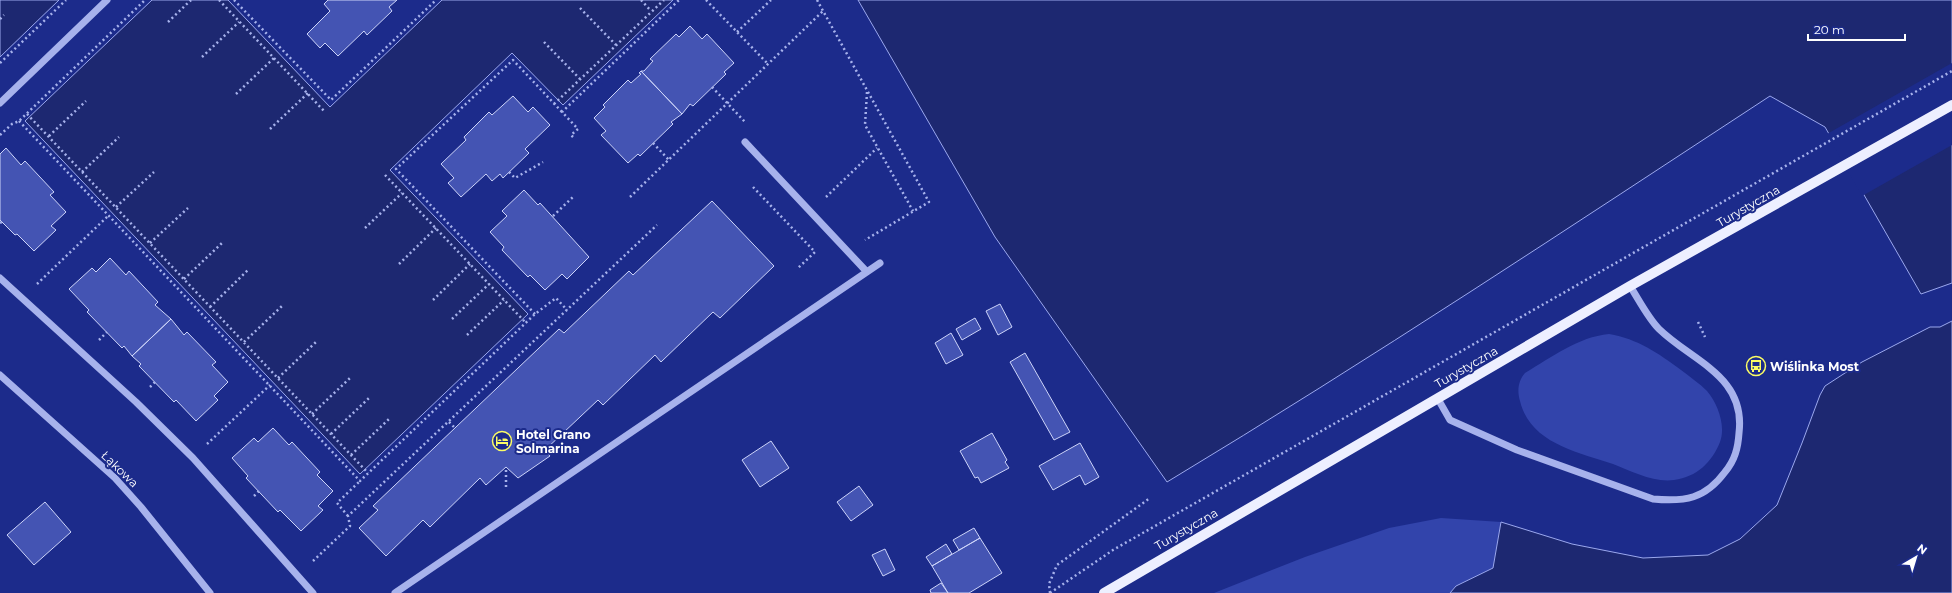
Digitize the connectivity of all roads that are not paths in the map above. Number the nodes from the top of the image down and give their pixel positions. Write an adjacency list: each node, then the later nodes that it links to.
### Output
1 (107, 0): 2 (street)
2 (0, 103)
3 (1952, 105): 8 (main road, Turystyczna)
4 (745, 142): 6 (street)
5 (880, 264): 6 (street)
6 (868, 272): 13 (street)
7 (0, 278): 12 (street)
8 (1630, 286): 10 (main road, Turystyczna); 10 (street)
9 (0, 375): 11 (street, Łąkowa)
10 (1438, 399): 14 (main road, Turystyczna)
11 (210, 593)
12 (313, 593)
13 (395, 593)
14 (1104, 593)

